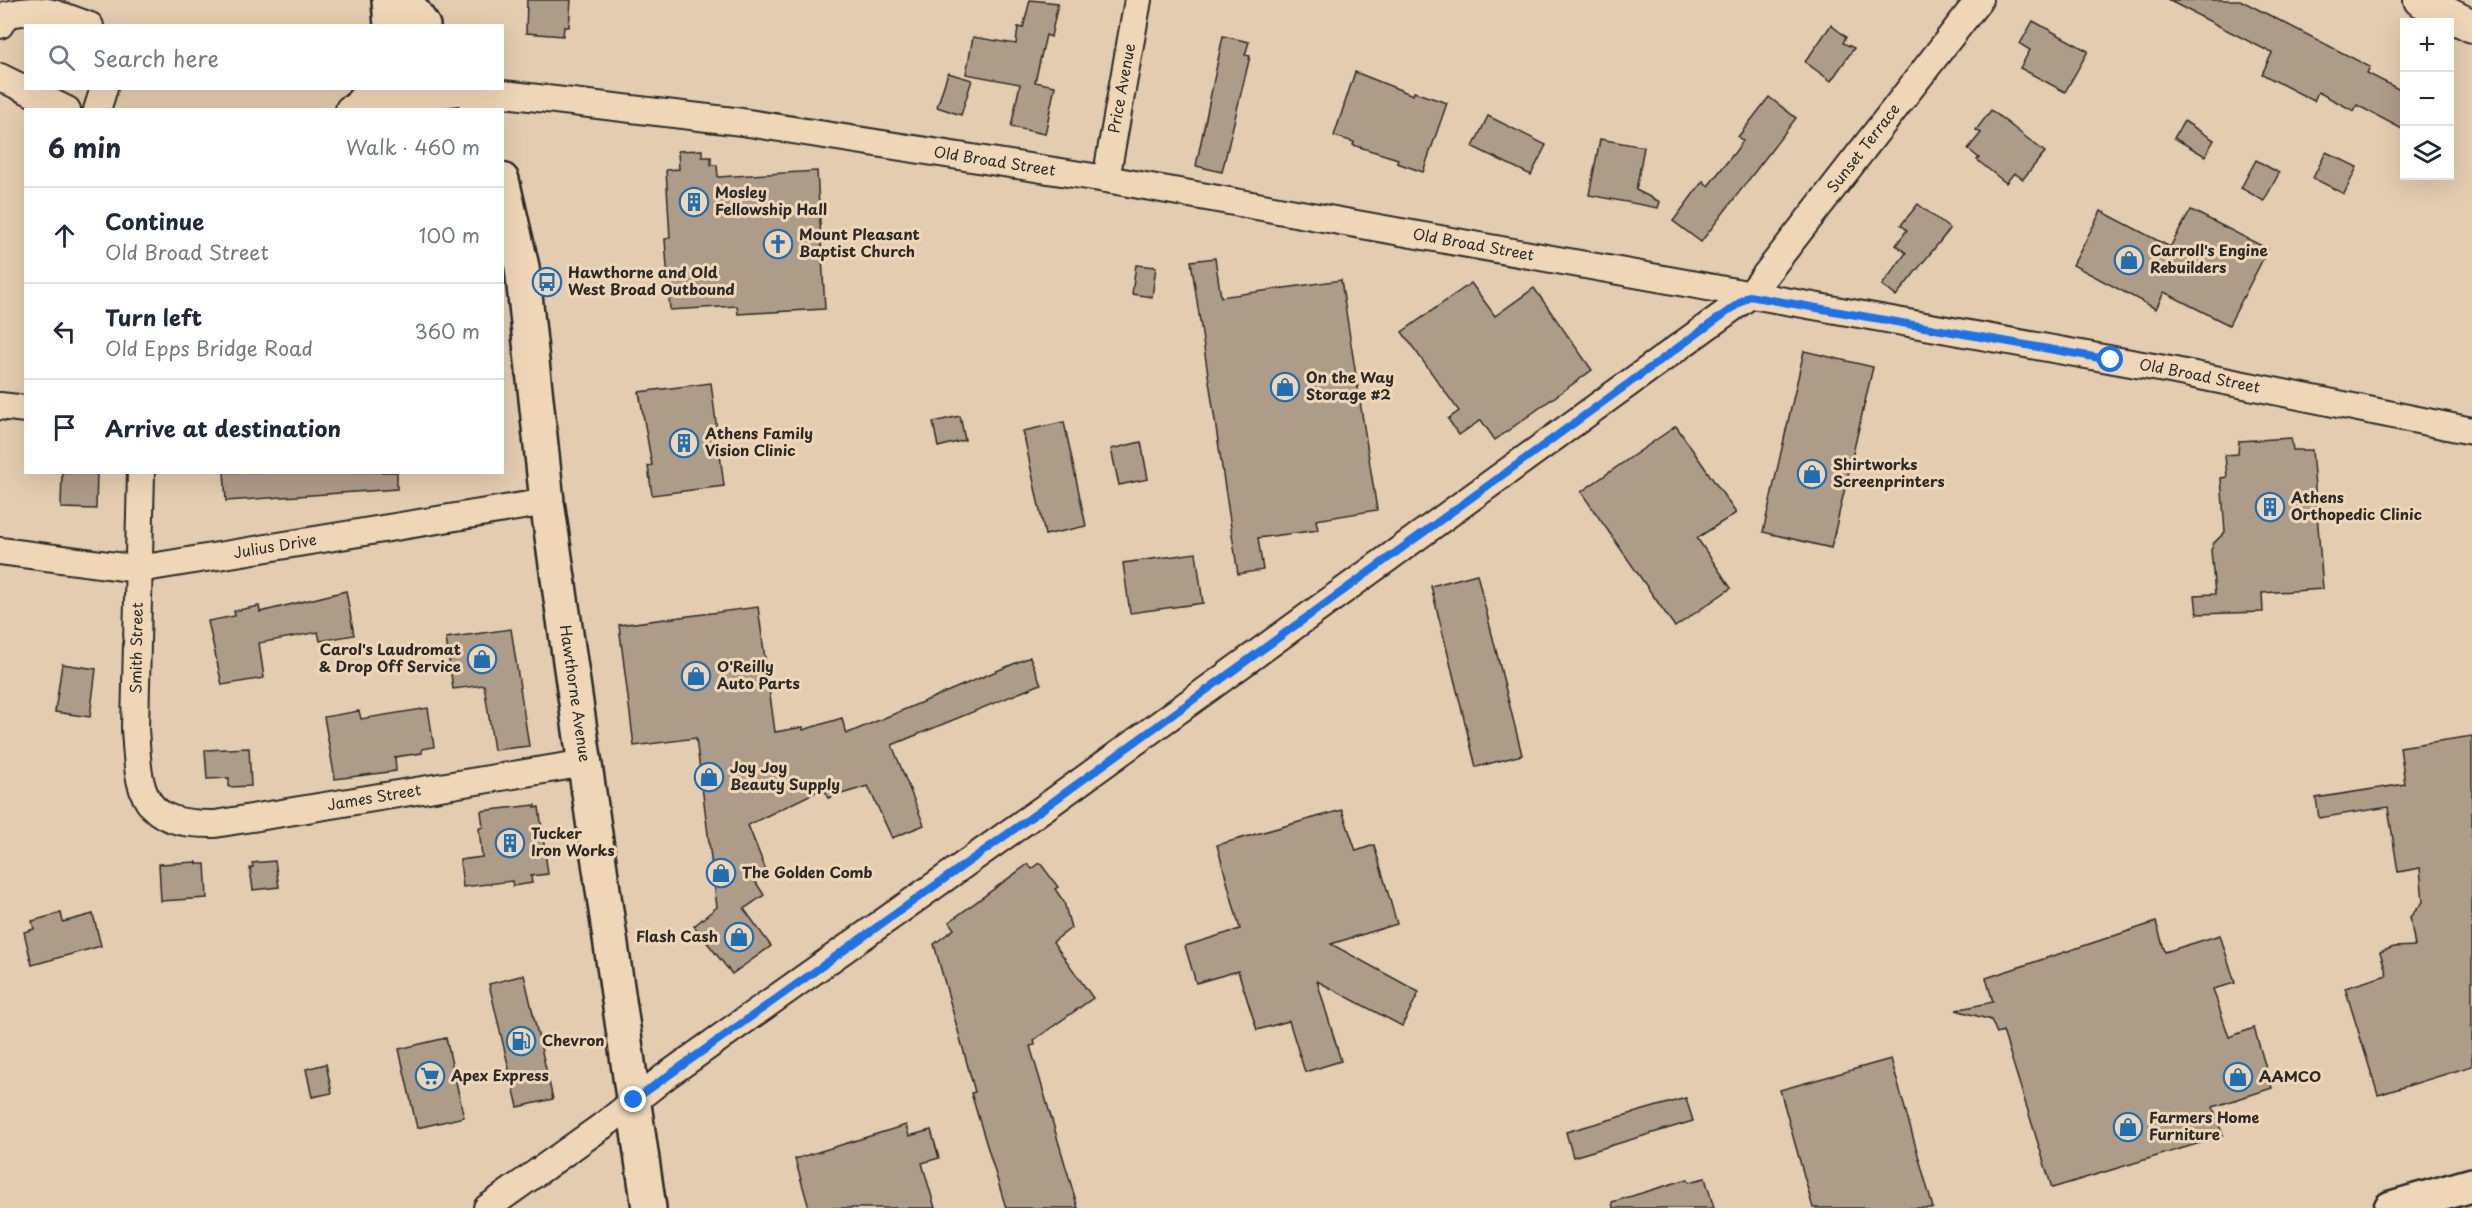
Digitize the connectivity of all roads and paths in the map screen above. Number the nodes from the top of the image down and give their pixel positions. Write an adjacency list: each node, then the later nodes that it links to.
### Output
1 (389, 0): 7 (main road)
2 (405, 0): 8 (main road)
3 (1138, 0): 19 (street, Price Avenue)
4 (1979, 0): 21 (street, Sunset Terrace)
5 (2420, 0): 10 (street)
6 (85, 24): 9 (street)
7 (391, 24)
8 (422, 24)
9 (0, 25)
10 (2472, 26)
11 (0, 76): 12 (street)
12 (24, 88)
13 (28, 90): 17 (street)
14 (103, 90): 18 (street)
15 (473, 96): 16 (street, Old Broad Street); 19 (street, Old Broad Street)
16 (359, 102)
17 (63, 108)
18 (98, 108)
19 (1106, 179): 21 (street, Old Broad Street)
20 (504, 189): 26 (main road, Hawthorne Avenue)
21 (1749, 296): 24 (street, Old Broad Street); 31 (street, Sunset Terrace)
22 (0, 406): 23 (street)
23 (24, 409)
24 (2472, 432)
25 (141, 474): 28 (street, Smith Street)
26 (547, 502): 28 (street, Julius Drive); 29 (main road, Hawthorne Avenue)
27 (0, 551): 28 (street, Julius Drive)
28 (139, 569): 30 (street, Smith Street)
29 (586, 763): 30 (street, James Street); 31 (main road, Hawthorne Avenue)
30 (161, 816)
31 (634, 1100): 34 (street, Sunset Terrace); 35 (main road, Hawthorne Avenue)
32 (2472, 1185): 33 (main road)
33 (2403, 1206)
34 (487, 1208)
35 (650, 1208)

